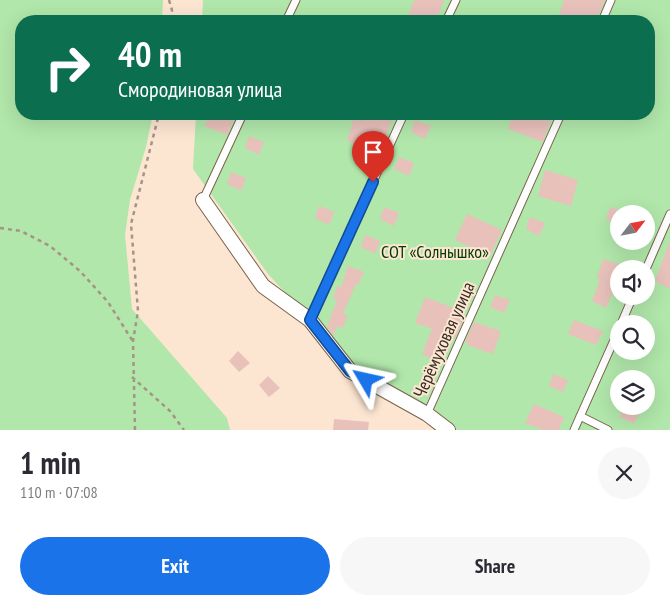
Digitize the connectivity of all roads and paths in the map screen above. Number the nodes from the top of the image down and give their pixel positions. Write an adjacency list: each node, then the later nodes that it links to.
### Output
1 (169, 0): 5 (path)
2 (296, 0): 6 (lane)
3 (456, 0): 7 (lane)
4 (611, 0): 8 (lane)
5 (172, 15)
6 (289, 15)
7 (449, 15)
8 (605, 15)
9 (157, 120): 18 (path)
10 (240, 120): 13 (lane)
11 (401, 120): 17 (lane)
12 (558, 120): 21 (lane, Черёмуховая улица)
13 (203, 200): 17 (street)
14 (670, 214): 16 (lane)
15 (0, 228): 18 (path)
16 (650, 260)
17 (310, 320): 21 (street)
18 (133, 341): 20 (path)
19 (610, 349): 22 (lane)
20 (132, 377): 23 (path); 24 (path)
21 (427, 414): 25 (street)
22 (580, 416): 26 (lane); 27 (lane)
23 (135, 430)
24 (184, 430)
25 (448, 430)
26 (574, 430)
27 (608, 430)

